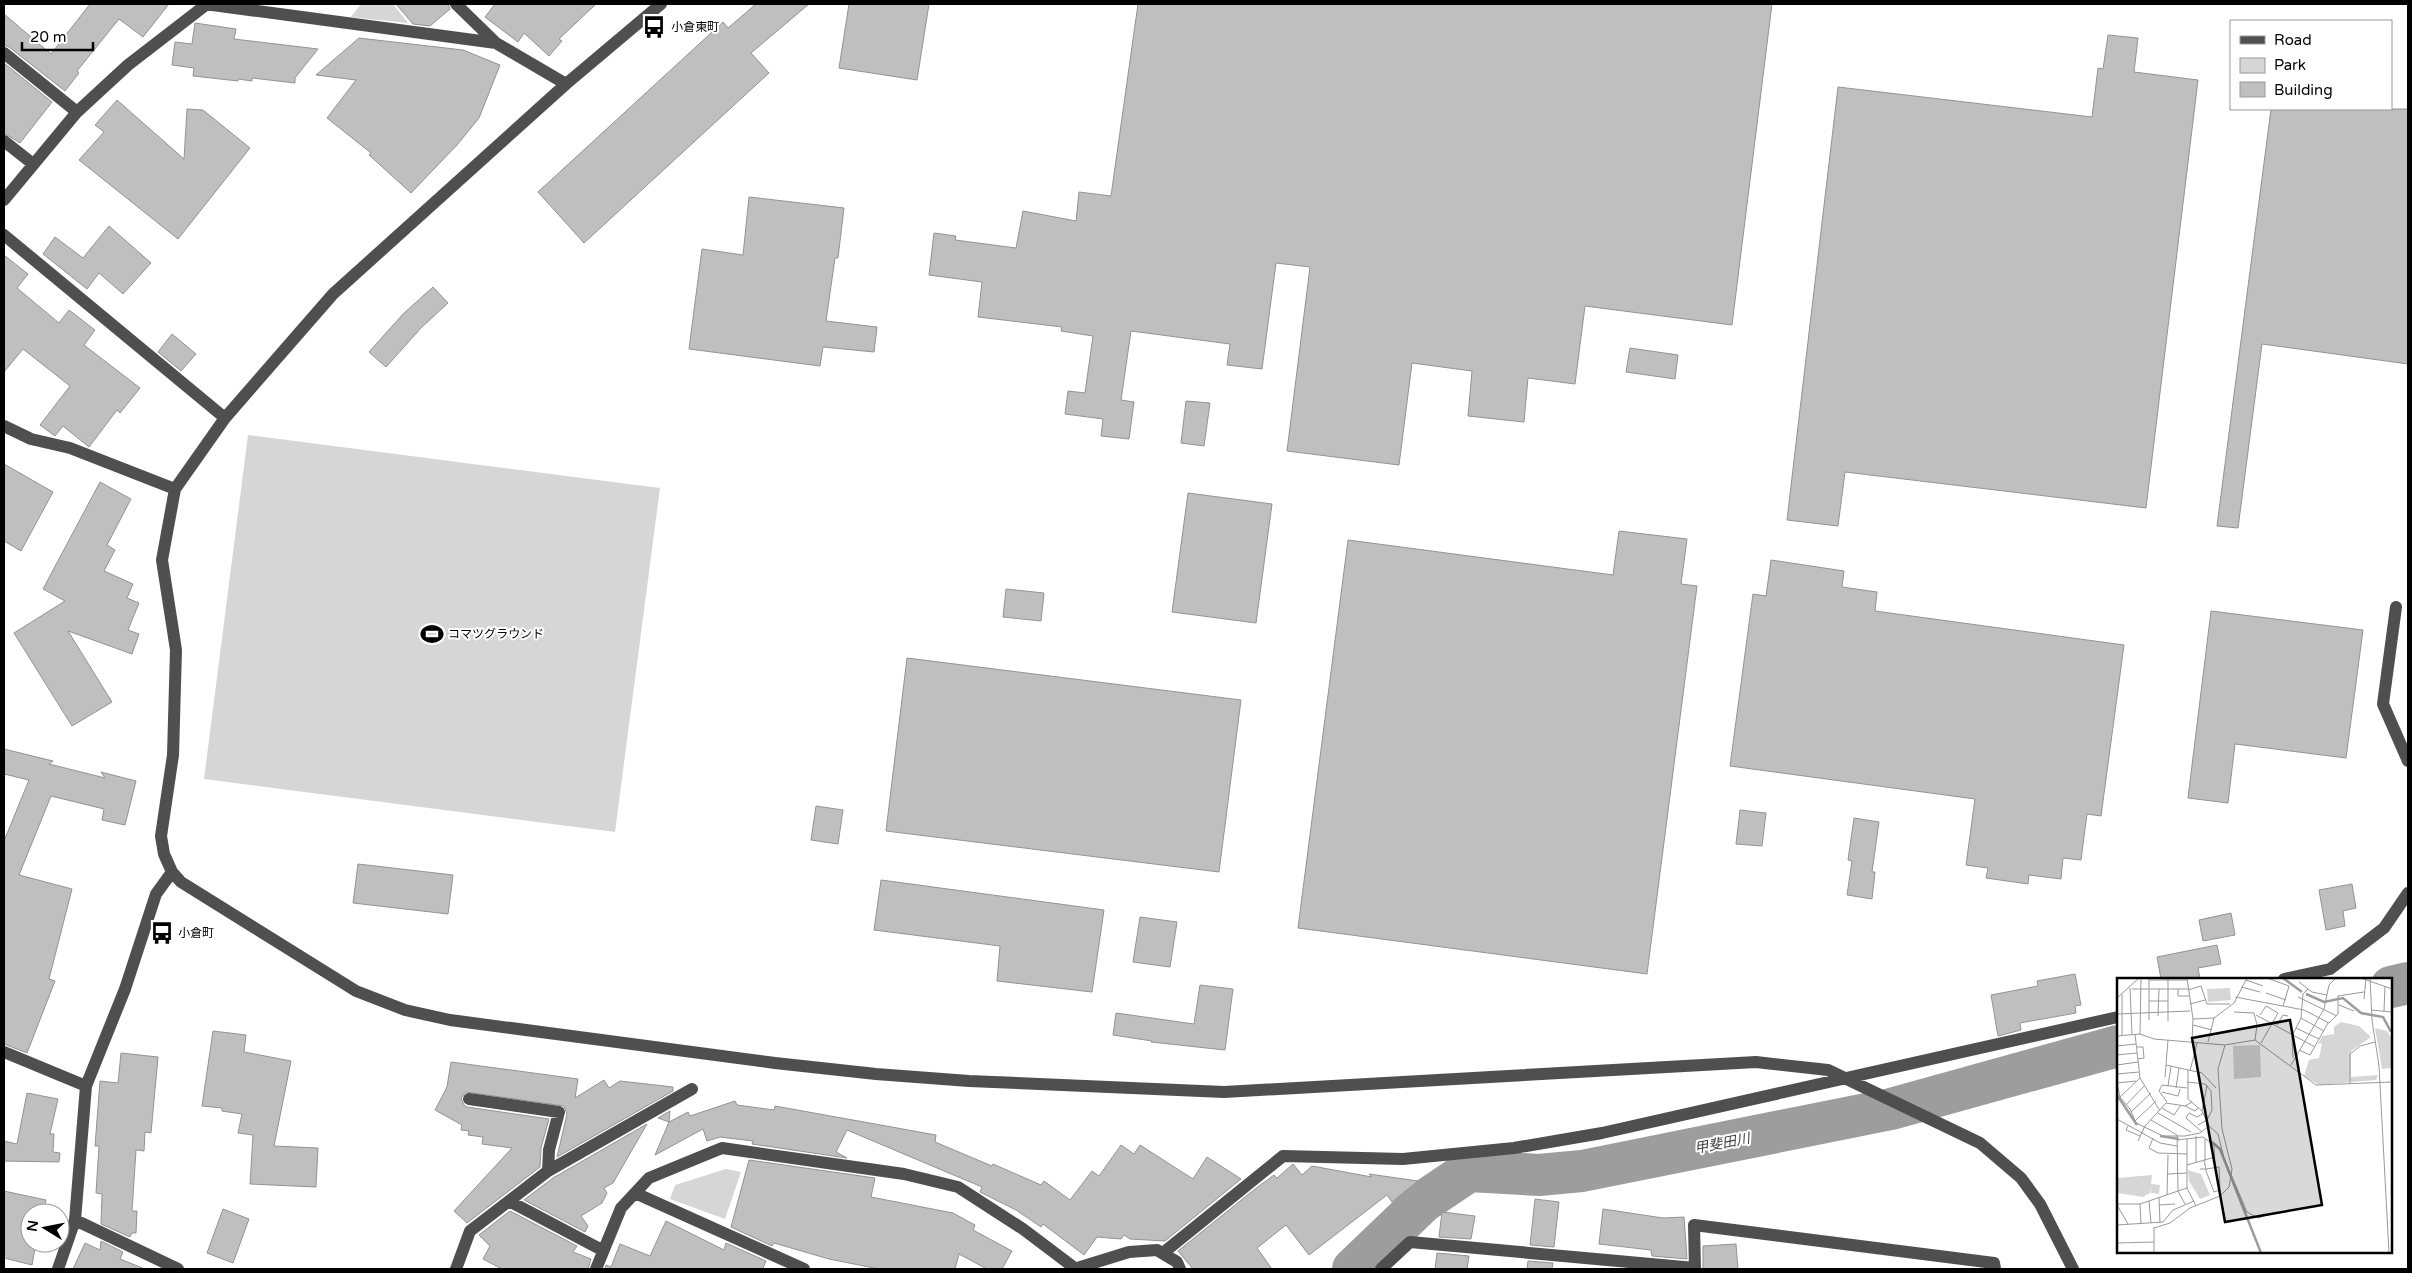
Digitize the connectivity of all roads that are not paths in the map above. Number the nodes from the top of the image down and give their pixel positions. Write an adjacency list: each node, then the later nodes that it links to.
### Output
1 (206, 4): 4 (street); 7 (street)
2 (456, 4): 4 (street)
3 (661, 4): 6 (street)
4 (496, 43): 6 (street)
5 (4, 53): 7 (street)
6 (566, 84): 12 (street)
7 (77, 112): 9 (street)
8 (4, 141): 9 (street)
9 (33, 164): 10 (street)
10 (4, 200)
11 (4, 235): 12 (street)
12 (225, 418): 14 (street)
13 (4, 426): 14 (street)
14 (175, 489): 17 (street)
15 (2396, 607): 16 (street)
16 (2408, 761)
17 (172, 872): 22 (street); 23 (street)
18 (2408, 893): 19 (street)
19 (2289, 978)
20 (2117, 1017): 22 (street)
21 (4, 1052): 23 (street)
22 (1846, 1079): 31 (street); 43 (street)
23 (86, 1086): 29 (street)
24 (692, 1088): 26 (street)
25 (468, 1099): 26 (street)
26 (548, 1170): 28 (street)
27 (635, 1193): 30 (street); 38 (street); 39 (street)
28 (509, 1201): 30 (street); 36 (street)
29 (76, 1220): 34 (street); 35 (street)
30 (602, 1250): 37 (street)
31 (1163, 1253): 39 (street); 40 (street)
32 (1569, 1263): 33 (street); 41 (street)
33 (1695, 1268): 42 (street)
34 (58, 1269)
35 (178, 1269)
36 (456, 1269)
37 (596, 1269)
38 (804, 1269)
39 (1075, 1269)
40 (1180, 1269)
41 (1381, 1269)
42 (1995, 1269)
43 (2073, 1269)

